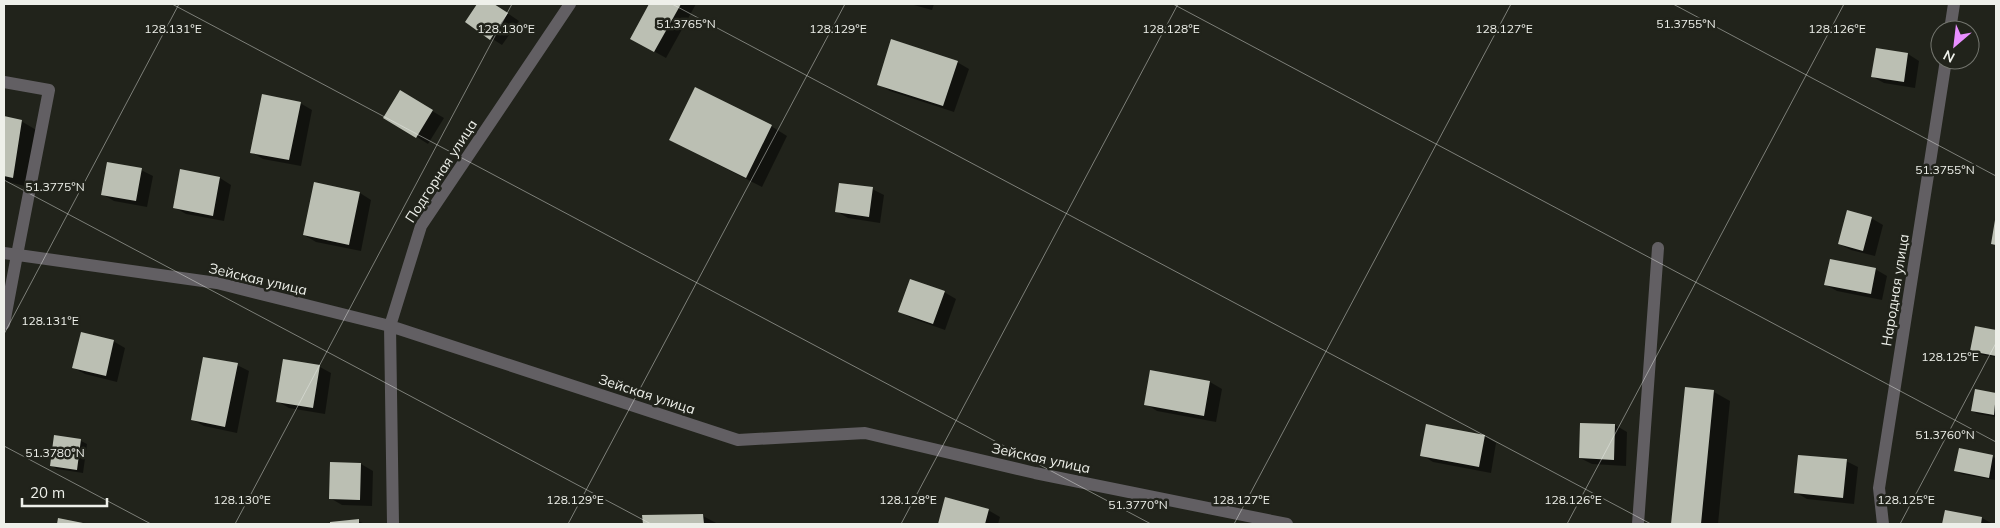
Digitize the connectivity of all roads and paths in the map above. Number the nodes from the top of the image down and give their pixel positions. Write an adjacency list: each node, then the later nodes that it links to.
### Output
1 (570, 4): 10 (street, Подгорная улица)
2 (1954, 4): 3 (street)
3 (1952, 20)
4 (1944, 70): 14 (street, Народная улица)
5 (4, 82): 8 (street)
6 (1658, 248): 13 (street)
7 (4, 253): 8 (street, Зейская улица)
8 (17, 255): 9 (street); 10 (street, Зейская улица)
9 (4, 324)
10 (390, 326): 11 (street, Подгорная улица); 12 (street, Зейская улица)
11 (393, 524)
12 (1287, 524)
13 (1638, 524)
14 (1883, 524)

